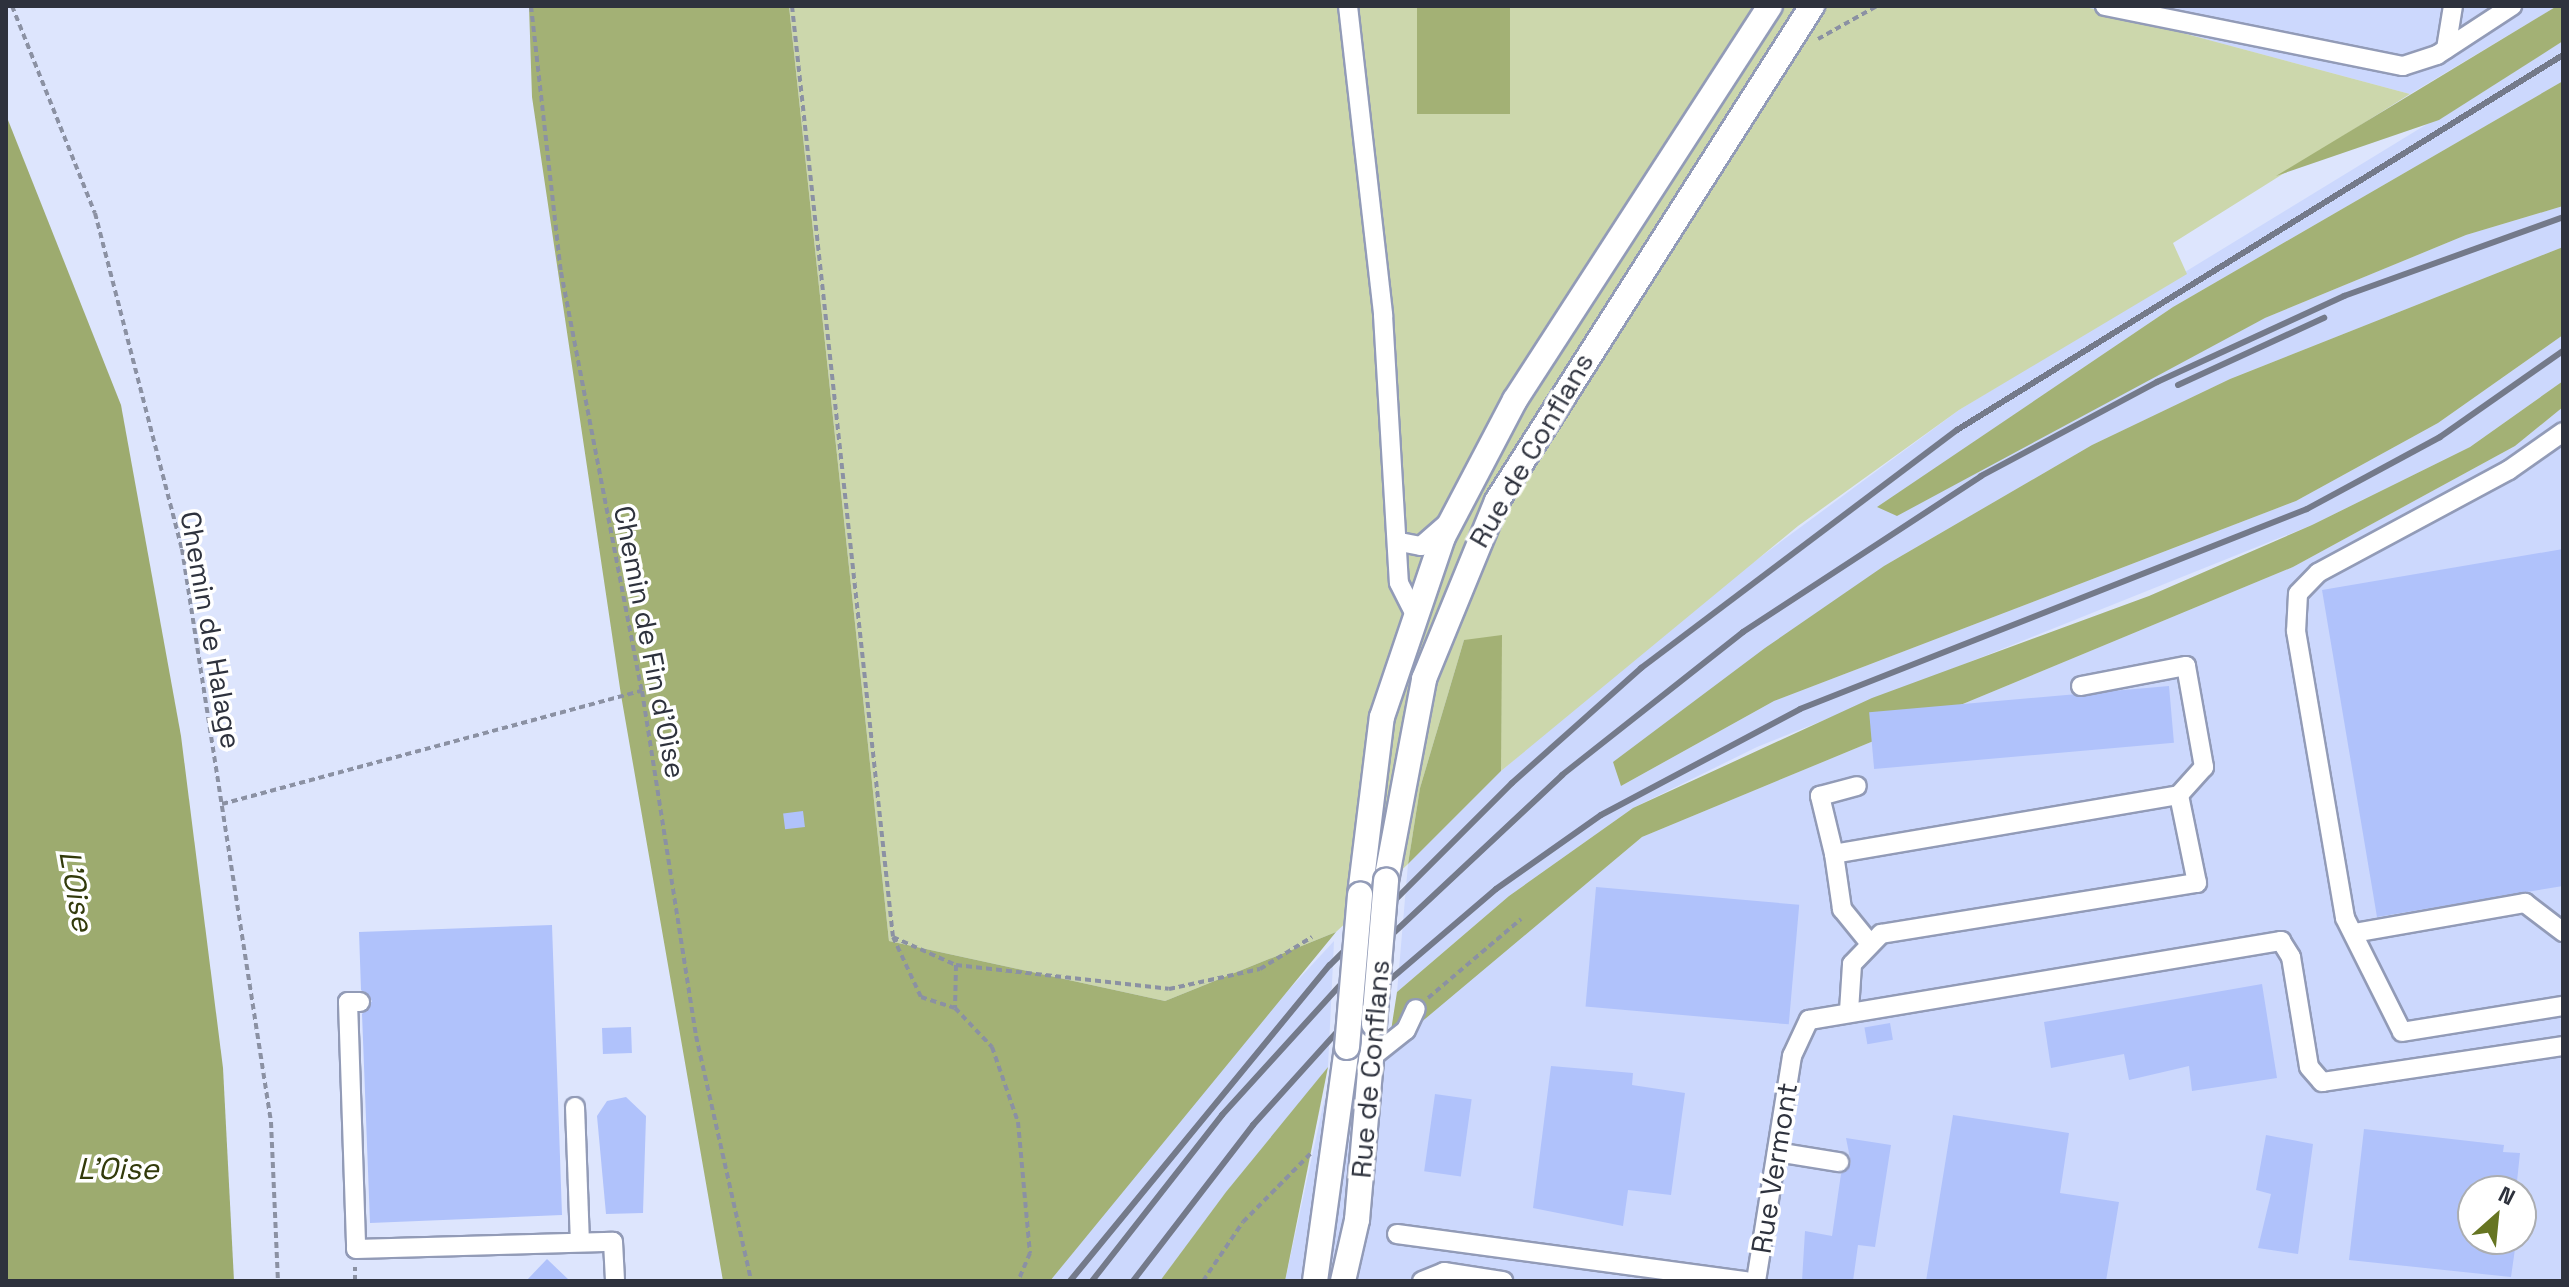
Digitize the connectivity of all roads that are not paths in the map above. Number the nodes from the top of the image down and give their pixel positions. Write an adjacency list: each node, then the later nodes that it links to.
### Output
1 (1348, 6): 11 (street)
2 (1770, 6): 10 (main road, Rue de Conflans)
3 (1823, 6): 7 (street)
4 (2105, 6): 8 (street)
5 (2453, 6): 8 (street)
6 (2512, 6): 8 (street)
7 (1809, 23): 25 (main road, Rue de Conflans, bridge)
8 (2446, 49)
9 (2563, 432): 18 (street)
10 (1451, 519): 11 (street); 12 (main road, Rue de Conflans)
11 (1400, 542): 12 (street)
12 (1413, 611): 32 (main road, Rue de Conflans, bridge)
13 (2081, 686): 15 (street)
14 (1857, 786): 16 (street)
15 (2179, 795): 16 (street); 19 (street)
16 (1834, 854): 19 (street)
17 (2563, 932): 18 (street)
18 (2354, 933): 21 (street)
19 (1868, 941): 23 (street)
20 (360, 1002): 30 (street)
21 (2563, 1006)
22 (1416, 1009): 25 (street)
23 (1849, 1011): 24 (street); 27 (street, Rue Vermont)
24 (2563, 1046)
25 (1372, 1057): 33 (main road, Rue de Conflans)
26 (575, 1107): 30 (street)
27 (1777, 1152): 28 (street); 37 (street, Rue Vermont)
28 (1839, 1162)
29 (1397, 1234): 36 (street)
30 (580, 1242): 31 (street)
31 (615, 1281)
32 (1315, 1281)
33 (1343, 1281)
34 (1422, 1281): 35 (street)
35 (1503, 1281)
36 (1746, 1281)
37 (1756, 1281)

